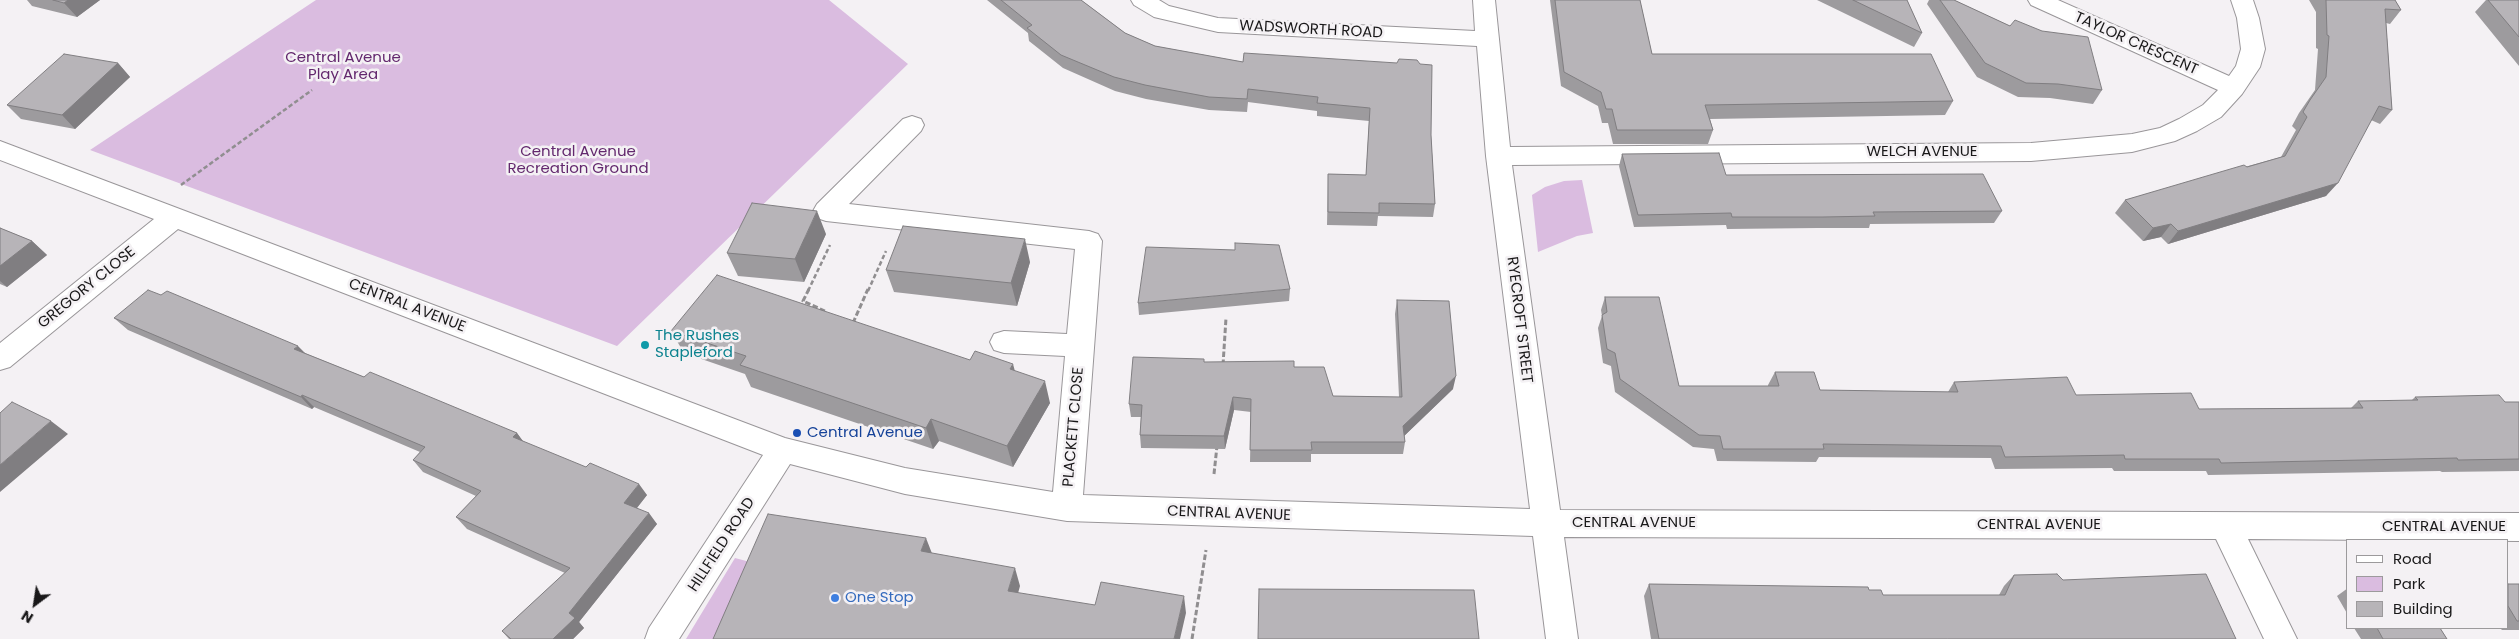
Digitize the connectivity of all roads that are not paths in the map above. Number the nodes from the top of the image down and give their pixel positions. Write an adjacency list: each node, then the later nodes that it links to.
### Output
1 (1142, 0): 5 (street, WADSWORTH ROAD)
2 (1484, 0): 5 (street, RYECROFT STREET)
3 (2039, 0): 6 (street, TAYLOR CRESCENT)
4 (2242, 0): 6 (street, WELCH AVENUE)
5 (1486, 39): 9 (street, RYECROFT STREET)
6 (2234, 88): 9 (street, WELCH AVENUE)
7 (912, 125): 12 (street, PLACKETT CLOSE)
8 (0, 150): 10 (street, CENTRAL AVENUE)
9 (1498, 156): 16 (street, RYECROFT STREET)
10 (163, 212): 13 (street, GREGORY CLOSE); 14 (street, CENTRAL AVENUE)
11 (1004, 342): 12 (street, PLACKETT CLOSE)
12 (1082, 346): 15 (street, PLACKETT CLOSE)
13 (0, 359)
14 (783, 450): 15 (street, CENTRAL AVENUE); 19 (street, HILLFIELD ROAD)
15 (1067, 508): 16 (street, CENTRAL AVENUE)
16 (1545, 523): 17 (street, CENTRAL AVENUE); 20 (street, RYECROFT STREET)
17 (2226, 526): 18 (street, CENTRAL AVENUE); 21 (street)
18 (2519, 527)
19 (661, 639)
20 (1562, 639)
21 (2281, 639)

